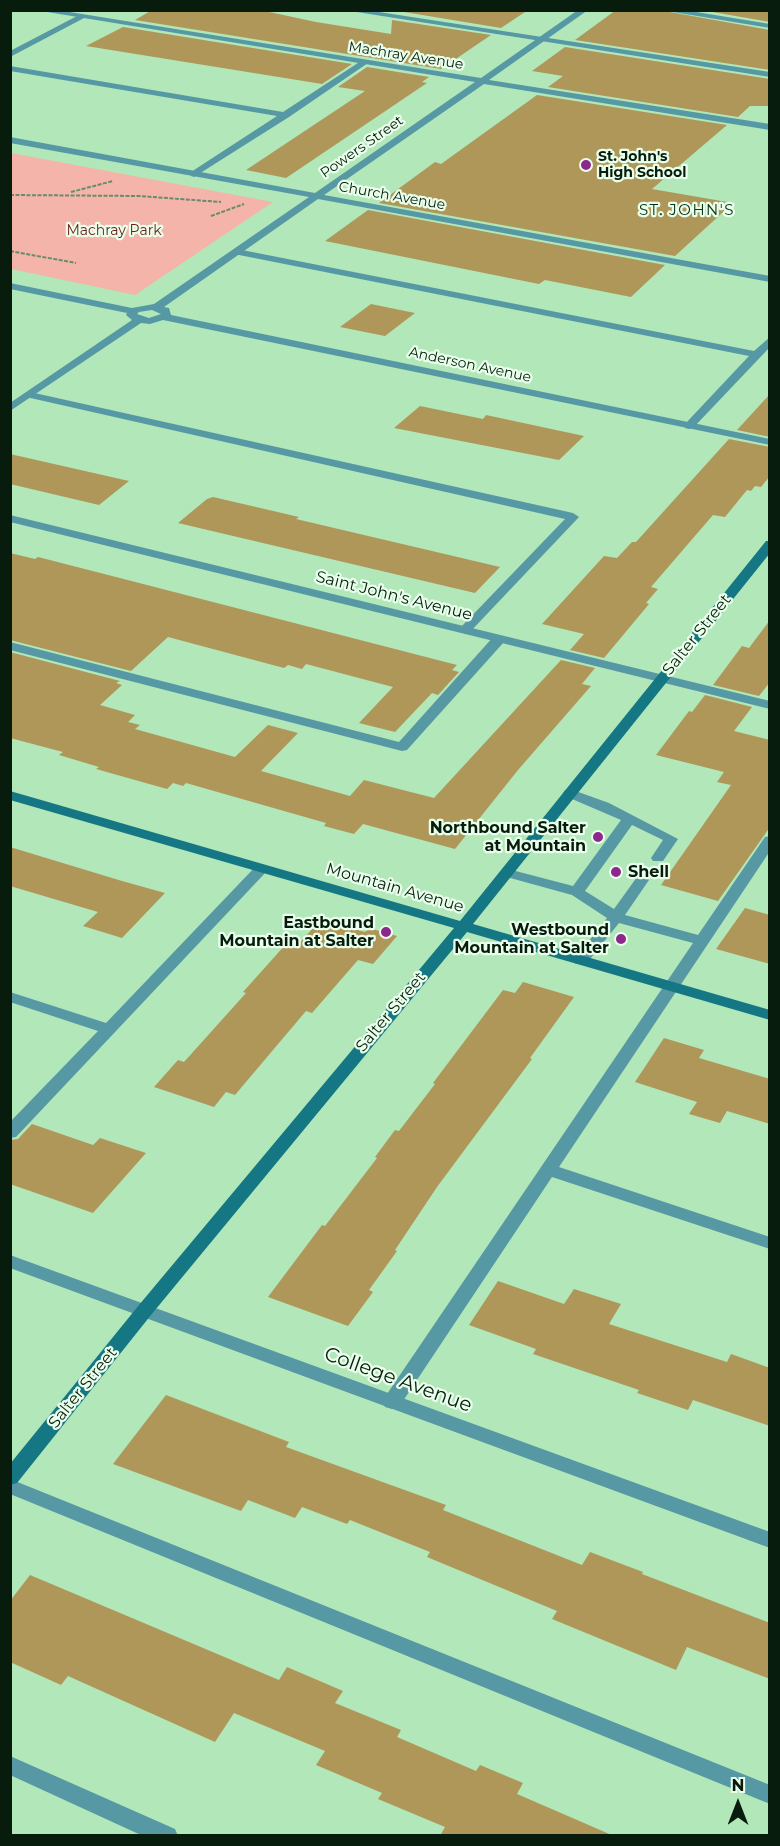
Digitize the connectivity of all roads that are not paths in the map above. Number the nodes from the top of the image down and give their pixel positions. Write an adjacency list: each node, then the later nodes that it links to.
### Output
1 (39, 10): 5 (street, Machray Avenue)
2 (348, 10): 7 (street)
3 (584, 10): 7 (street, Powers Street)
4 (665, 10): 6 (street)
5 (82, 17): 8 (street); 9 (street, Machray Avenue)
6 (770, 26)
7 (541, 40): 11 (street); 12 (street, Powers Street)
8 (10, 55)
9 (364, 63): 12 (street, Machray Avenue); 13 (street)
10 (10, 68): 13 (street)
11 (770, 75)
12 (482, 81): 14 (street, Machray Avenue); 17 (street, Powers Street)
13 (286, 114): 16 (street)
14 (770, 128)
15 (10, 140): 16 (street, Church Avenue)
16 (194, 174): 17 (street, Church Avenue)
17 (317, 196): 18 (street, Powers Street); 19 (street, Church Avenue)
18 (237, 252): 21 (street, Powers Street); 25 (street)
19 (770, 279)
20 (12, 288): 22 (street)
21 (157, 307): 22 (street); 23 (street)
22 (136, 315): 23 (street, Anderson Avenue); 26 (street)
23 (164, 317): 28 (street, Anderson Avenue)
24 (770, 340): 25 (street)
25 (756, 354): 28 (street)
26 (30, 395): 27 (street); 32 (street)
27 (10, 408)
28 (689, 426): 29 (street, Anderson Avenue)
29 (770, 442)
30 (10, 518): 32 (street, Saint John's Avenue)
31 (770, 544): 35 (main road, Salter Street)
32 (465, 630): 33 (street, Saint John's Avenue)
33 (499, 639): 34 (street); 35 (street, Saint John's Avenue)
34 (10, 646)
35 (662, 679): 36 (street, Saint John's Avenue); 37 (main road, Salter Street)
36 (770, 705)
37 (570, 793): 39 (street); 43 (main road, Salter Street)
38 (10, 795): 42 (main road, Mountain Avenue)
39 (629, 819): 41 (street); 45 (street)
40 (768, 844): 48 (street)
41 (658, 858)
42 (262, 868): 47 (main road, Mountain Avenue); 53 (street)
43 (508, 873): 45 (street); 47 (main road, Salter Street)
44 (642, 880): 46 (street)
45 (577, 892): 46 (street)
46 (616, 916): 48 (street); 49 (street)
47 (463, 926): 49 (main road, Mountain Avenue); 58 (main road, Salter Street)
48 (702, 940): 50 (street)
49 (581, 961): 50 (main road, Mountain Avenue)
50 (671, 987): 52 (main road, Mountain Avenue); 55 (street)
51 (10, 998): 53 (street)
52 (770, 1015)
53 (109, 1029): 54 (street)
54 (10, 1133)
55 (547, 1169): 56 (street); 59 (street)
56 (770, 1243)
57 (10, 1261): 58 (street, College Avenue)
58 (145, 1310): 59 (street, College Avenue); 60 (main road, Salter Street)
59 (392, 1402): 62 (street, College Avenue)
60 (10, 1478)
61 (10, 1486): 64 (street)
62 (770, 1540)
63 (10, 1765): 65 (street)
64 (770, 1795)
65 (167, 1836)

